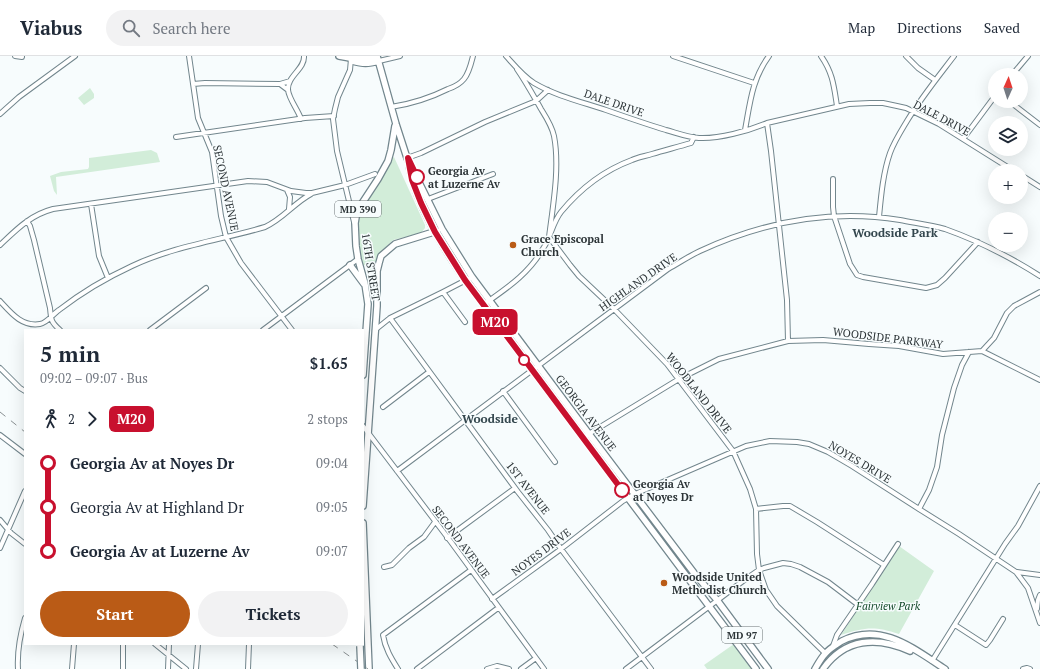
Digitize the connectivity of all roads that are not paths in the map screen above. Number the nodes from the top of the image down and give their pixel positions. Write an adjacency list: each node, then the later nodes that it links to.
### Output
1 (15, 56): 15 (street)
2 (74, 56): 33 (street)
3 (189, 56): 24 (street, SECOND AVENUE)
4 (310, 56): 17 (street)
5 (339, 56): 18 (main road)
6 (400, 56): 16 (street)
7 (473, 56): 31 (street)
8 (506, 56): 20 (street, DALE DRIVE)
9 (673, 56): 23 (street)
10 (769, 56): 23 (street)
11 (821, 56): 30 (street)
12 (906, 56): 21 (street)
13 (954, 56): 21 (street)
14 (1028, 56): 19 (street)
15 (22, 57)
16 (378, 57): 18 (main road); 31 (main road, GEORGIA AVENUE / MD 97)
17 (304, 58): 22 (street)
18 (350, 58): 35 (street)
19 (1018, 68)
20 (517, 69): 27 (street, DALE DRIVE); 28 (street)
21 (935, 80): 34 (street)
22 (290, 81): 25 (street); 26 (street)
23 (754, 83): 40 (street)
24 (193, 84): 25 (street); 41 (street, SECOND AVENUE)
25 (280, 84): 26 (street)
26 (288, 90): 36 (street)
27 (548, 90): 28 (street); 43 (street, DALE DRIVE)
28 (536, 100): 45 (street); 67 (street)
29 (988, 105): 44 (street)
30 (837, 106): 34 (street, DALE DRIVE); 37 (street, DALE DRIVE)
31 (391, 107): 38 (main road, GEORGIA AVENUE / MD 97)
32 (1018, 108): 39 (street)
33 (1, 112)
34 (913, 112): 44 (street, DALE DRIVE); 60 (street)
35 (334, 116): 36 (street); 51 (street)
36 (301, 119): 41 (street)
37 (767, 123): 40 (street, DALE DRIVE); 63 (street)
38 (396, 124): 45 (main road, GEORGIA AVENUE / MD 97); 62 (main road, 16TH STREET / MD 390)
39 (1040, 125)
40 (745, 130): 43 (street, DALE DRIVE)
41 (204, 133): 42 (street); 52 (street, SECOND AVENUE)
42 (176, 137)
43 (694, 137): 67 (street)
44 (963, 139): 46 (street, DALE DRIVE)
45 (408, 158): 56 (main road, GEORGIA AVENUE / MD 97); 65 (main road, GEORGIA AVENUE / MD 97)
46 (1003, 164)
47 (375, 174): 51 (street)
48 (493, 174): 56 (street)
49 (833, 179): 59 (street)
50 (1028, 179): 53 (street)
51 (345, 185): 55 (street); 62 (street)
52 (217, 186): 54 (street); 57 (street); 66 (street, SECOND AVENUE)
53 (1040, 187)
54 (287, 189): 55 (street); 58 (street)
55 (312, 193): 58 (street)
56 (428, 199): 64 (main road, GEORGIA AVENUE / MD 97)
57 (91, 204): 61 (street); 74 (street)
58 (289, 209): 66 (street)
59 (834, 216): 60 (street, HIGHLAND DRIVE); 63 (street, HIGHLAND DRIVE); 68 (street)
60 (879, 217): 68 (street, HIGHLAND DRIVE)
61 (27, 221): 69 (street); 84 (street)
62 (354, 223): 70 (main road, 16TH STREET / MD 390)
63 (779, 223): 83 (street, HIGHLAND DRIVE); 96 (street)
64 (442, 229): 65 (main road, 16TH STREET); 73 (main road, GEORGIA AVENUE / MD 97)
65 (435, 232): 75 (main road, GEORGIA AVENUE / MD 97); 94 (main road, 16TH STREET)
66 (226, 237): 74 (street); 85 (street, SECOND AVENUE)
67 (549, 237): 81 (street); 83 (street, WOODLAND DRIVE)
68 (978, 242): 72 (street, HIGHLAND DRIVE)
69 (0, 245)
70 (358, 259): 71 (street); 76 (main road, 16TH STREET / MD 390)
71 (350, 265): 76 (main road); 85 (street)
72 (1040, 276)
73 (472, 277): 75 (street); 81 (main road, GEORGIA AVENUE / MD 97)
74 (108, 278): 84 (street)
75 (465, 280): 78 (street); 82 (main road, GEORGIA AVENUE / MD 97)
76 (366, 287): 95 (main road, 16TH STREET / MD 390)
77 (206, 288): 91 (street)
78 (443, 292): 86 (street); 87 (street)
79 (1040, 292): 97 (street)
80 (0, 301): 88 (street)
81 (489, 301): 82 (street); 100 (main road, GEORGIA AVENUE / MD 97)
82 (483, 305): 102 (main road, GEORGIA AVENUE / MD 97)
83 (614, 309): 100 (street, HIGHLAND DRIVE); 104 (street, WOODLAND DRIVE)
84 (51, 316): 88 (street); 90 (street)
85 (281, 316): 92 (street); 93 (street, SECOND AVENUE)
86 (390, 318): 94 (street); 103 (street, 1ST AVENUE)
87 (465, 322)
88 (37, 324): 89 (street)
89 (36, 329)
90 (59, 329)
91 (151, 329)
92 (264, 329)
93 (291, 329)
94 (375, 330): 111 (main road, 16TH STREET)
95 (365, 337): 99 (main road, 16TH STREET / MD 390)
96 (788, 341): 98 (street, WOODSIDE PARKWAY); 104 (street, WOODSIDE PARKWAY)
97 (982, 351): 98 (street, WOODSIDE PARKWAY); 105 (street)
98 (968, 352): 127 (street)
99 (364, 356)
100 (538, 365): 102 (street, HIGHLAND DRIVE); 112 (main road, GEORGIA AVENUE / MD 97)
101 (0, 368): 106 (street)
102 (532, 370): 107 (street, HIGHLAND DRIVE); 114 (main road, GEORGIA AVENUE / MD 97)
103 (429, 372): 108 (street); 109 (street, 1ST AVENUE)
104 (679, 379): 112 (street, WOODSIDE PARKWAY); 115 (street, WOODLAND DRIVE)
105 (1040, 380)
106 (24, 390)
107 (503, 391): 109 (street, HIGHLAND DRIVE); 117 (street)
108 (383, 407)
109 (466, 420): 118 (street, HIGHLAND DRIVE); 120 (street, 1ST AVENUE)
110 (364, 427): 111 (street, SECOND AVENUE)
111 (368, 433): 118 (street, SECOND AVENUE); 121 (main road, 16TH STREET)
112 (589, 434): 114 (street, WOODSIDE PARKWAY); 123 (main road, GEORGIA AVENUE / MD 97)
113 (0, 435): 116 (street)
114 (583, 438): 125 (main road, GEORGIA AVENUE / MD 97)
115 (733, 451): 123 (street, NOYES DRIVE); 126 (street, WOODLAND DRIVE); 127 (street, NOYES DRIVE)
116 (24, 453)
117 (555, 462)
118 (397, 471): 129 (street, SECOND AVENUE)
119 (1040, 486): 124 (street)
120 (515, 488): 131 (street); 136 (street, 1ST AVENUE)
121 (364, 491)
122 (24, 493): 130 (street)
123 (635, 494): 125 (street, NOYES DRIVE); 146 (main road, GEORGIA AVENUE / MD 97)
124 (1038, 497): 137 (street)
125 (628, 498): 136 (street, NOYES DRIVE); 148 (main road, GEORGIA AVENUE / MD 97)
126 (756, 509): 138 (street); 141 (street, WOODLAND DRIVE)
127 (918, 509): 137 (street, NOYES DRIVE)
128 (0, 520): 130 (street)
129 (435, 522): 131 (street, SECOND AVENUE); 139 (street)
130 (8, 530): 132 (street); 135 (street)
131 (448, 538): 140 (street, SECOND AVENUE)
132 (24, 543)
133 (364, 544): 176 (main road)
134 (898, 544): 138 (street)
135 (0, 548)
136 (561, 549): 145 (street, NOYES DRIVE); 165 (street, 1ST AVENUE)
137 (996, 559): 142 (street, NOYES DRIVE); 154 (street)
138 (884, 565): 147 (street)
139 (384, 567)
140 (471, 570): 145 (street, SECOND AVENUE); 177 (street)
141 (759, 570): 146 (street); 147 (street); 163 (street, WOODLAND DRIVE)
142 (1016, 572): 143 (street); 150 (street, NOYES DRIVE)
143 (1040, 575)
144 (1040, 595): 150 (street)
145 (492, 599): 149 (street, SECOND AVENUE)
146 (717, 600): 148 (street); 186 (main road, GEORGIA AVENUE / MD 97)
147 (857, 604): 162 (street)
148 (710, 606): 165 (street); 185 (main road, GEORGIA AVENUE / MD 97)
149 (498, 608): 166 (street, SECOND AVENUE); 178 (street)
150 (1036, 612): 153 (street, NOYES DRIVE)
151 (1003, 619): 154 (street)
152 (24, 622): 168 (street)
153 (1040, 623)
154 (955, 625): 167 (street)
155 (74, 645): 169 (street)
156 (123, 645): 170 (street)
157 (156, 645): 164 (street)
158 (169, 645): 164 (street)
159 (198, 645): 173 (street)
160 (249, 645): 174 (street)
161 (360, 645): 175 (main road, bridge)
162 (833, 647): 163 (main road); 167 (main road)
163 (825, 653): 187 (main road)
164 (169, 654): 171 (street); 172 (street)
165 (642, 657): 183 (street); 184 (street, 1ST AVENUE)
166 (536, 658): 181 (street); 182 (street, SECOND AVENUE)
167 (932, 661): 188 (main road); 189 (main road)
168 (18, 669)
169 (72, 669)
170 (122, 669)
171 (168, 669)
172 (186, 669)
173 (196, 669)
174 (248, 669)
175 (361, 669)
176 (369, 669)
177 (398, 669)
178 (417, 669)
179 (487, 669): 180 (street)
180 (509, 669)
181 (521, 669)
182 (544, 669)
183 (626, 669)
184 (651, 669)
185 (756, 669)
186 (768, 669)
187 (815, 669)
188 (823, 669)
189 (946, 669)
190 (1023, 669): 191 (street)
191 (1030, 669)

